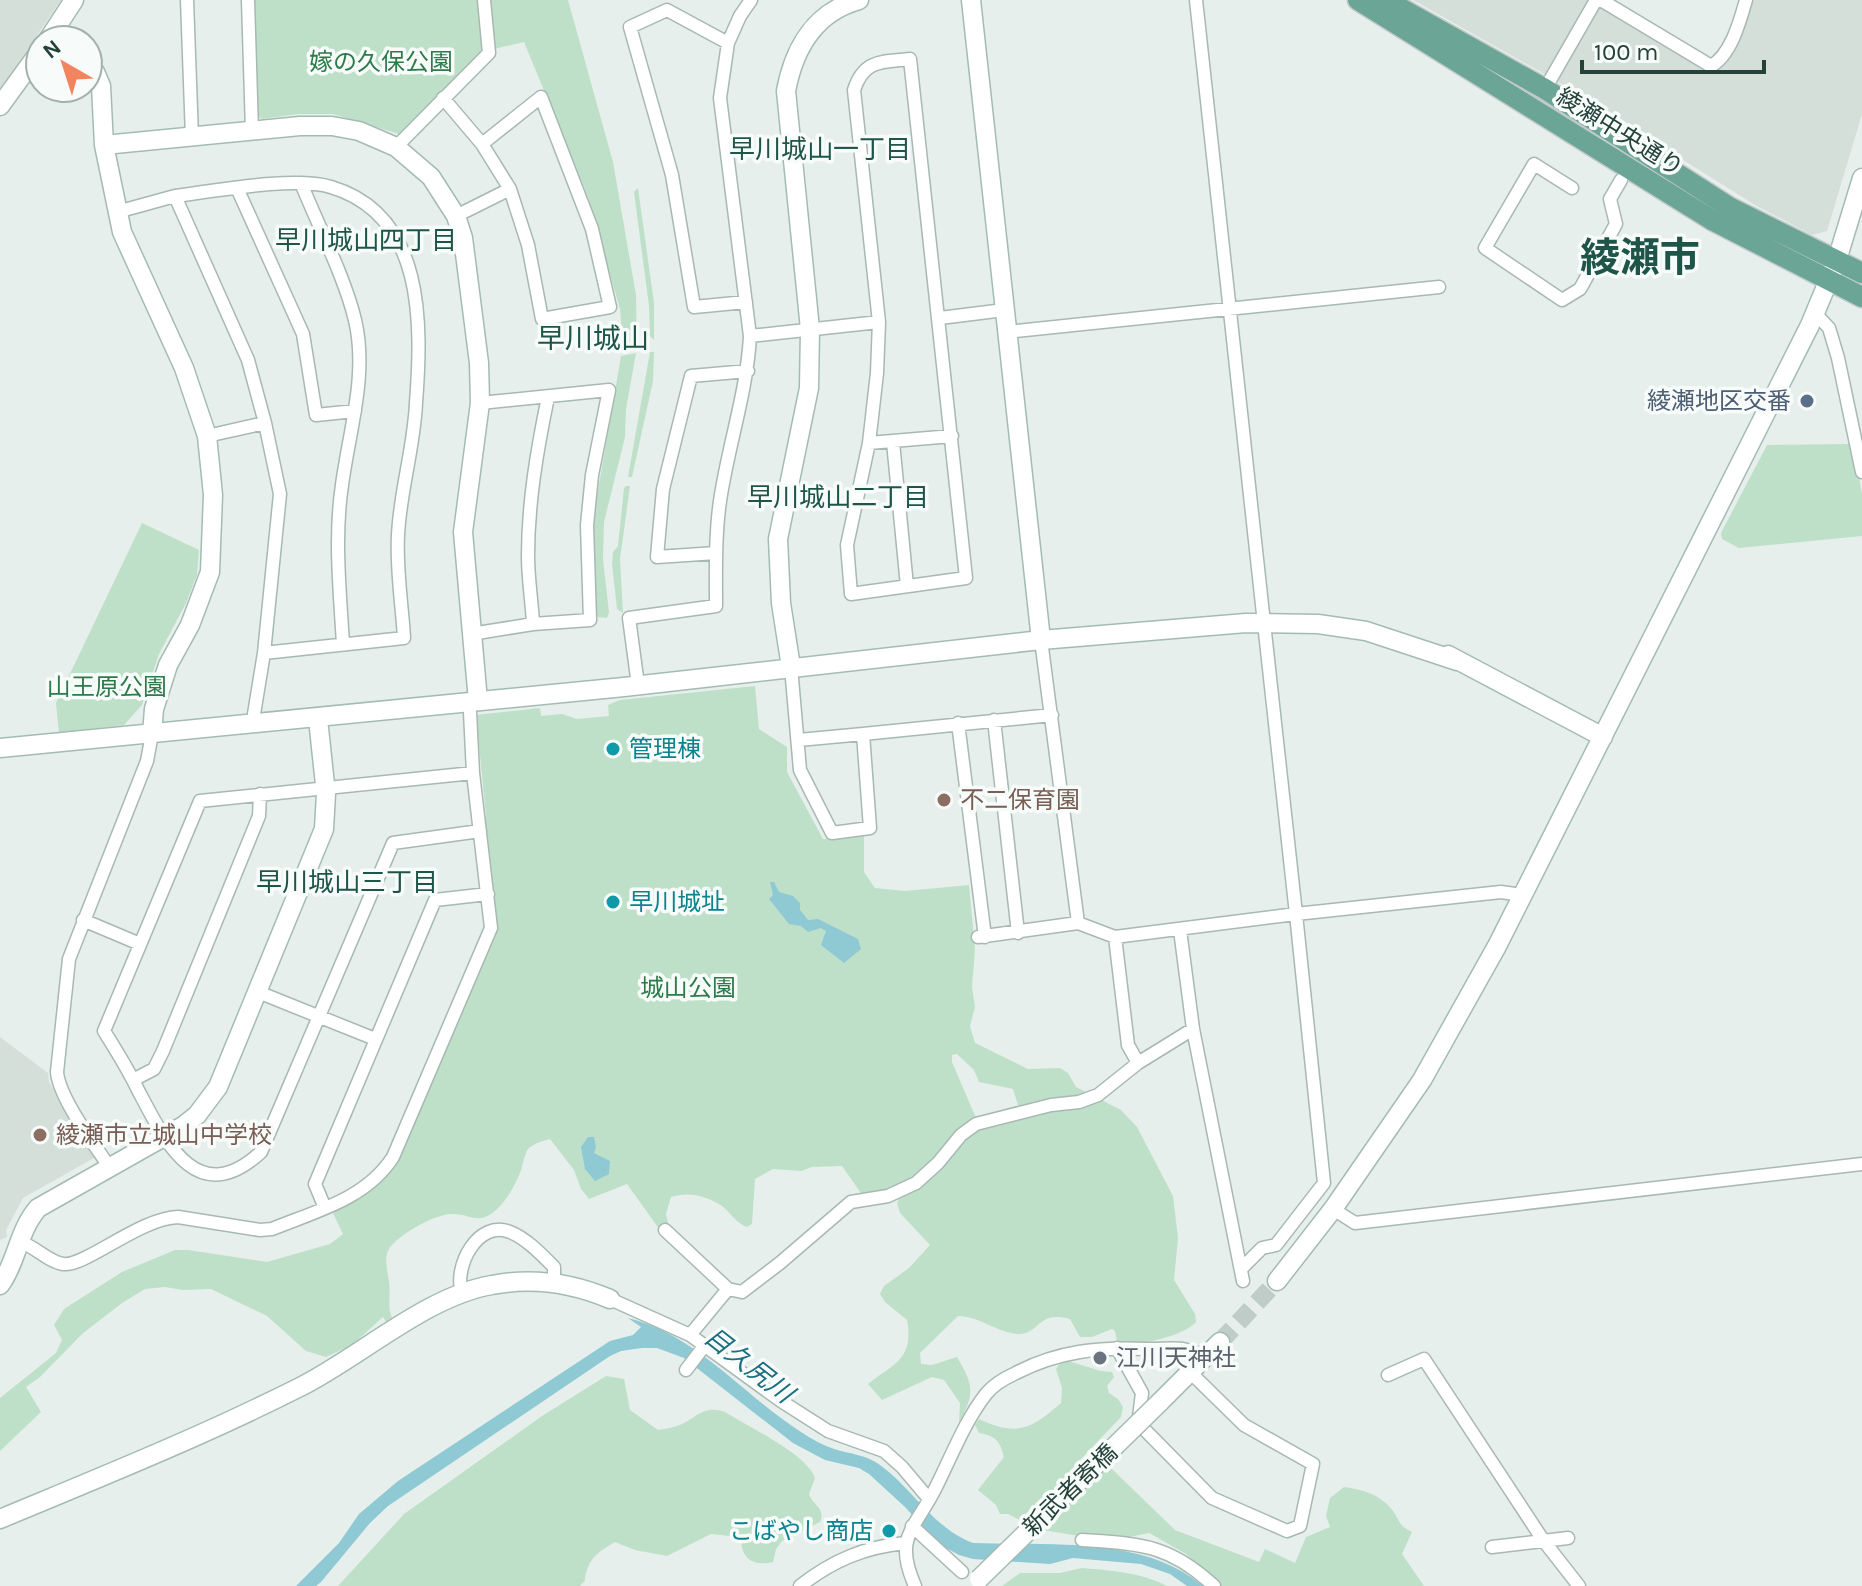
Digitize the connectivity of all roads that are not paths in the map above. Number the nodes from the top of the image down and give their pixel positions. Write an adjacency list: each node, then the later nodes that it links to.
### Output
1 (74, 0): 13 (street)
2 (187, 0): 21 (street)
3 (248, 0): 20 (street)
4 (484, 0): 17 (street)
5 (751, 0): 14 (street)
6 (859, 0): 45 (street)
7 (971, 0): 41 (street)
8 (1196, 0): 40 (street)
9 (1358, 0): 36 (main road, 綾瀬中央通り)
10 (1386, 0): 16 (main road, 綾瀬中央通り)
11 (1598, 0): 12 (street); 16 (street)
12 (1746, 0)
13 (59, 24)
14 (728, 43): 39 (street); 39 (street)
15 (24, 74): 19 (street)
16 (1545, 89): 34 (main road, 綾瀬中央通り)
17 (443, 98): 22 (street); 24 (street)
18 (102, 104): 23 (street)
19 (0, 106)
20 (252, 131): 21 (street); 24 (street)
21 (192, 137): 23 (street)
22 (482, 144): 30 (street); 30 (street)
23 (104, 145): 32 (street)
24 (396, 147): 33 (street)
25 (1862, 178): 34 (street)
26 (1621, 180): 29 (street)
27 (301, 183): 28 (street); 51 (street); 64 (street)
28 (237, 188): 31 (street); 51 (street)
29 (1572, 188)
30 (510, 189): 33 (street)
31 (175, 196): 32 (street); 52 (street)
32 (117, 212): 53 (street)
33 (456, 216): 50 (street)
34 (1837, 260): 35 (main road, 綾瀬中央通り); 36 (street)
35 (1862, 273)
36 (1829, 281): 38 (main road, 綾瀬中央通り); 43 (street)
37 (1439, 287): 40 (street)
38 (1862, 297)
39 (746, 302): 47 (street)
40 (1230, 309): 46 (street); 60 (street)
41 (1004, 310): 42 (street); 46 (street)
42 (940, 318): 44 (street); 54 (street)
43 (1813, 319): 57 (street); 76 (street)
44 (879, 322): 45 (street); 56 (street)
45 (810, 329): 47 (street); 66 (street)
46 (1007, 332): 63 (street)
47 (750, 336): 48 (street)
48 (748, 371): 58 (street); 58 (street)
49 (548, 397): 50 (street); 61 (street); 61 (street)
50 (480, 403): 62 (street)
51 (355, 411): 64 (street)
52 (265, 423): 53 (street); 65 (street)
53 (207, 436): 74 (street)
54 (952, 436): 55 (street); 59 (street)
55 (893, 442): 56 (street); 59 (street)
56 (869, 443): 59 (street)
57 (1862, 472)
58 (716, 553): 67 (street)
59 (907, 586)
60 (1263, 618): 63 (street); 76 (street); 85 (street)
61 (533, 624): 62 (street)
62 (471, 634): 68 (street)
63 (1041, 640): 66 (street); 69 (street)
64 (343, 644): 65 (street)
65 (264, 653): 73 (street)
66 (791, 667): 67 (street); 77 (street)
67 (638, 685): 68 (street)
68 (474, 707): 70 (street); 79 (street)
69 (1052, 715): 71 (street); 87 (street)
70 (318, 719): 73 (street); 80 (street)
71 (994, 720): 72 (street); 89 (street)
72 (958, 723): 75 (street); 89 (street)
73 (255, 724): 74 (street)
74 (152, 734): 78 (street); 86 (street)
75 (863, 734): 77 (street); 77 (street)
76 (1603, 737): 84 (street)
77 (799, 740)
78 (0, 748)
79 (473, 773): 80 (street); 82 (street)
80 (325, 788): 81 (street); 92 (street)
81 (260, 794): 91 (street); 97 (street)
82 (480, 831): 83 (street); 93 (street)
83 (488, 894): 95 (street); 101 (street)
84 (1522, 895): 85 (street); 102 (street)
85 (1296, 914): 88 (street); 94 (street)
86 (83, 920): 91 (street); 100 (street)
87 (1078, 923): 89 (street); 90 (street)
88 (1180, 930): 90 (street); 94 (street)
89 (1018, 933)
90 (1115, 937): 96 (street)
91 (140, 944): 97 (street)
92 (258, 992): 93 (street); 98 (street)
93 (319, 1016): 95 (street); 98 (street)
94 (1193, 1029): 96 (street)
95 (375, 1039): 101 (street)
96 (1138, 1063): 108 (street)
97 (133, 1080): 98 (street)
98 (163, 1138): 100 (street)
99 (1862, 1164): 102 (street)
100 (110, 1168): 104 (street)
101 (325, 1208): 104 (street)
102 (1333, 1209): 105 (street)
103 (665, 1230): 108 (street)
104 (19, 1241): 107 (street)
105 (1277, 1281)
106 (554, 1283): 109 (street); 109 (street); 110 (street)
107 (0, 1285)
108 (728, 1289): 111 (street)
109 (462, 1293): 120 (street)
110 (610, 1299): 111 (street)
111 (690, 1335): 113 (street)
112 (1220, 1342): 115 (street, 新武者寄橋)
113 (703, 1348): 116 (street); 119 (street)
114 (1117, 1348): 115 (street); 117 (street); 119 (street)
115 (1205, 1358): 117 (street, 新武者寄橋)
116 (687, 1369)
117 (1191, 1373): 127 (street, 新武者寄橋, bridge)
118 (1388, 1375): 124 (street)
119 (928, 1501): 121 (street)
120 (0, 1519)
121 (912, 1525): 125 (street); 127 (street)
122 (1568, 1538): 124 (street)
123 (1082, 1540): 130 (street)
124 (1543, 1540): 126 (street); 131 (street)
125 (905, 1543): 128 (street); 129 (street)
126 (1492, 1547)
127 (971, 1579)
128 (800, 1586)
129 (915, 1586)
130 (1214, 1586)
131 (1579, 1586)

